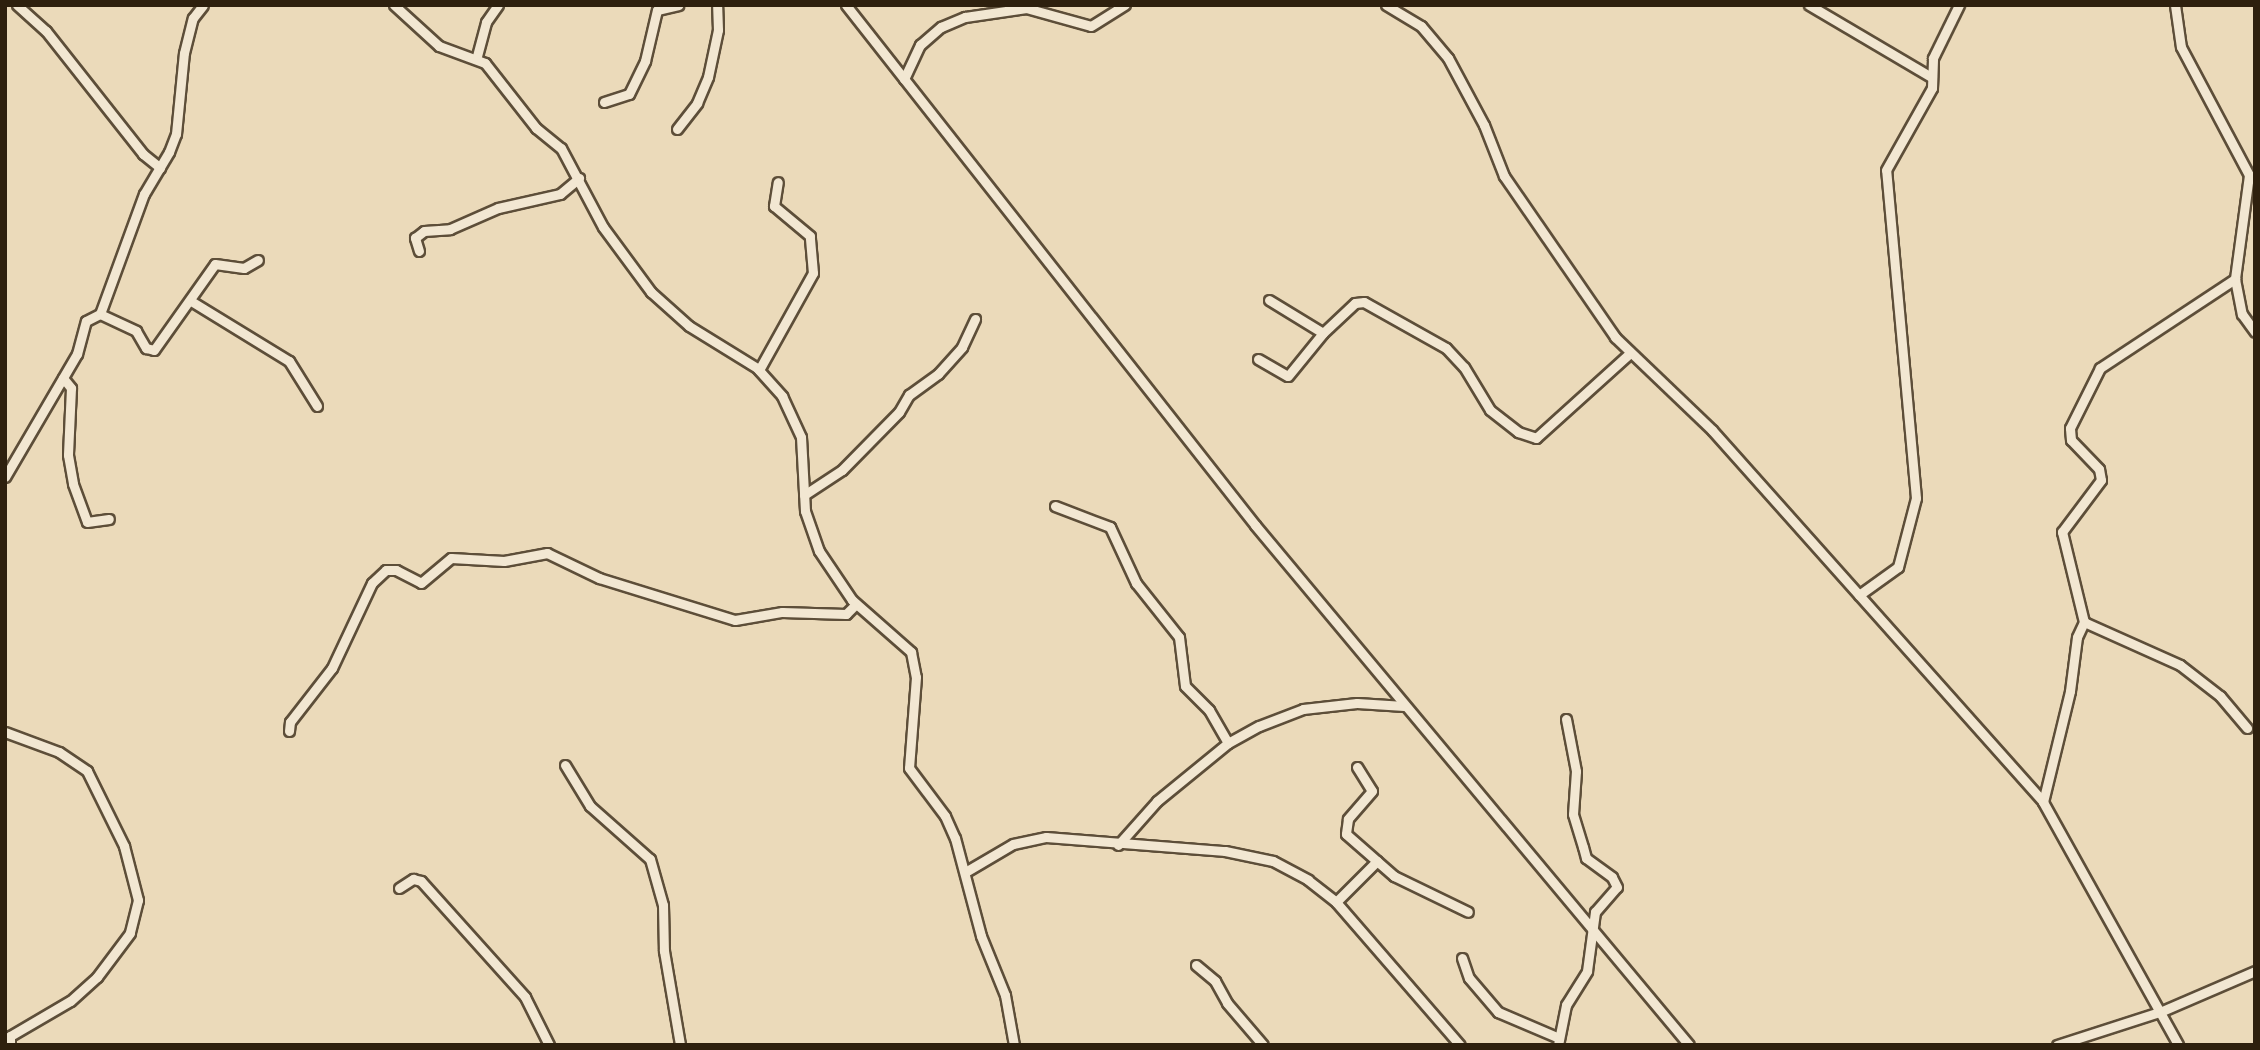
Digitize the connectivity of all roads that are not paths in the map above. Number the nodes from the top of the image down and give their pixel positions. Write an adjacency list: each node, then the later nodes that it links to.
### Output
1 (17, 5): 18 (street)
2 (203, 5): 18 (street)
3 (394, 5): 13 (street)
4 (498, 5): 13 (street)
5 (678, 5): 16 (street)
6 (717, 5): 17 (street)
7 (846, 5): 15 (street)
8 (1125, 5): 15 (street)
9 (1386, 5): 31 (street)
10 (1808, 5): 14 (street)
11 (1959, 5): 14 (street)
12 (2175, 5): 21 (street)
13 (477, 56): 19 (street)
14 (1931, 77): 40 (street)
15 (904, 79): 43 (street)
16 (604, 102)
17 (677, 129)
18 (163, 164): 27 (street)
19 (579, 177): 22 (street); 33 (street)
20 (778, 182): 33 (street)
21 (2252, 189): 24 (street)
22 (419, 251)
23 (258, 260): 26 (street)
24 (2235, 279): 30 (street); 42 (street)
25 (1269, 300): 29 (street)
26 (191, 301): 27 (street); 35 (street)
27 (100, 314): 34 (street)
28 (975, 319): 37 (street)
29 (1323, 332): 31 (street); 32 (street)
30 (2255, 332)
31 (1630, 353): 40 (street)
32 (1258, 359)
33 (759, 370): 37 (street)
34 (63, 379): 36 (street); 39 (street)
35 (317, 406)
36 (5, 477)
37 (804, 495): 41 (street)
38 (1055, 506): 48 (street)
39 (109, 519)
40 (1859, 595): 51 (street)
41 (856, 604): 46 (street); 54 (street)
42 (2084, 622): 45 (street); 51 (street)
43 (1404, 706): 48 (street); 58 (street)
44 (1566, 719): 58 (street)
45 (2247, 728)
46 (289, 731)
47 (5, 732): 65 (street)
48 (1228, 743): 52 (street)
49 (565, 765): 67 (street)
50 (1357, 767): 53 (street)
51 (2043, 802): 62 (street)
52 (1118, 845): 54 (street); 56 (street)
53 (1377, 861): 56 (street); 57 (street)
54 (967, 871): 68 (street)
55 (399, 888): 66 (street)
56 (1336, 902): 63 (street)
57 (1468, 912)
58 (1593, 929): 64 (street); 72 (street)
59 (1462, 958): 64 (street)
60 (1196, 965): 69 (street)
61 (2255, 971): 62 (street)
62 (2162, 1011): 73 (street); 74 (street)
63 (1449, 1036): 70 (street); 71 (street)
64 (1559, 1041)
65 (10, 1042)
66 (549, 1045)
67 (680, 1045)
68 (1014, 1045)
69 (1263, 1045)
70 (1441, 1045)
71 (1460, 1045)
72 (1689, 1045)
73 (2057, 1045)
74 (2178, 1045)

